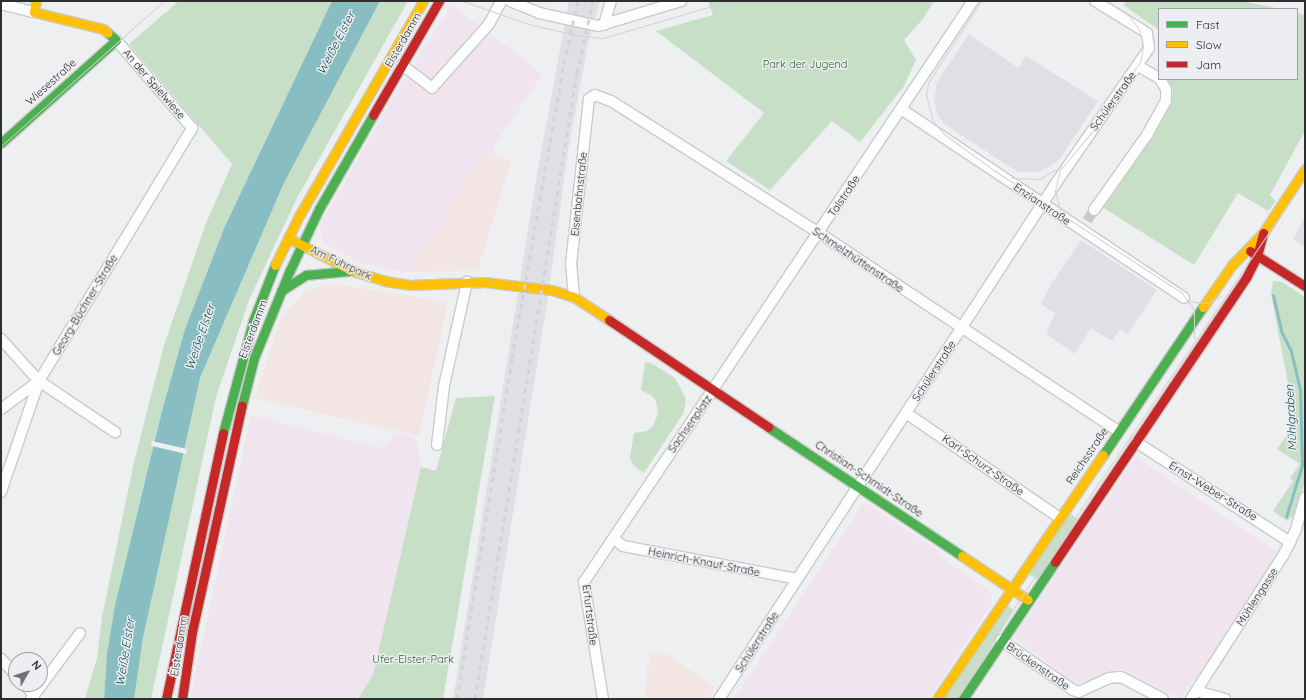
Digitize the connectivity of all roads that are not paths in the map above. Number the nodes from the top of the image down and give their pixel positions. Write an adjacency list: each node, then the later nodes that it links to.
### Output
1 (36, 1): 11 (main road)
2 (423, 1): 27 (main road, Elsterdamm)
3 (439, 1): 14 (main road, Elsterdamm)
4 (501, 1): 14 (street)
5 (510, 1): 12 (street)
6 (611, 1): 12 (street)
7 (681, 1): 12 (street)
8 (973, 1): 19 (street, Talstraße)
9 (1095, 1): 15 (street, Schülerstraße)
10 (1, 4): 11 (street)
11 (34, 12): 13 (main road)
12 (604, 25)
13 (116, 40): 20 (street, An der Spielwiese); 21 (main road, Wiesestraße)
14 (402, 65): 28 (main road, Elsterdamm)
15 (1138, 66): 16 (street); 23 (street, Schülerstraße)
16 (1158, 78)
17 (1161, 80): 24 (street)
18 (595, 95): 25 (street, Schmelzhüttenstraße); 35 (street, Eisenbahnstraße)
19 (902, 109): 23 (street, Enzianstraße); 25 (street, Talstraße)
20 (192, 128): 39 (street, Georg-Büchner-Straße)
21 (1, 143)
22 (1305, 169): 26 (main road, Reichsstraße)
23 (1043, 204): 36 (street, Enzianstraße); 37 (street, Schülerstraße)
24 (1094, 210)
25 (819, 233): 37 (street, Schmelzhüttenstraße); 40 (street, Talstraße)
26 (1263, 233): 29 (main road, Reichsstraße); 30 (main road, Reichsstraße)
27 (288, 238): 28 (main road, Am Fuhrpark); 62 (main road, Elsterdamm)
28 (302, 245): 31 (main road, Am Fuhrpark); 34 (main road, Elsterdamm)
29 (1246, 248): 30 (main road); 43 (main road, Reichsstraße)
30 (1257, 256): 33 (main road); 45 (main road, Reichsstraße)
31 (353, 271): 32 (main road, Am Fuhrpark); 34 (main road)
32 (467, 282): 35 (main road, Am Fuhrpark); 46 (street)
33 (1305, 286)
34 (281, 292): 63 (main road, Elsterdamm)
35 (574, 296): 40 (main road, Sachsenplatz)
36 (1184, 298)
37 (961, 328): 42 (street, Schülerstraße); 43 (street, Schmelzhüttenstraße)
38 (1, 339): 39 (street)
39 (39, 381): 41 (street); 44 (street); 48 (street, Georg-Büchner-Straße)
40 (713, 391): 47 (main road, Christian-Schmidt-Straße); 51 (street, Sachsenplatz)
41 (1, 409)
42 (906, 413): 47 (street, Schülerstraße); 50 (street, Karl-Schurz-Straße)
43 (1118, 431): 45 (main road); 50 (main road, Reichsstraße)
44 (115, 432)
45 (1136, 442): 52 (street, Ernst-Weber-Straße); 55 (main road, Reichsstraße)
46 (437, 445)
47 (858, 486): 53 (street, Schülerstraße); 54 (main road, Christian-Schmidt-Straße)
48 (1, 492)
49 (1305, 497): 52 (street, Mühlengasse)
50 (1060, 518): 54 (main road, Reichsstraße)
51 (614, 539): 53 (street, Heinrich-Knauf-Straße); 64 (street, Erfurtstraße)
52 (1290, 542): 60 (street, Mühlengasse)
53 (797, 580): 65 (street, Schülerstraße)
54 (1011, 589): 55 (main road, Christian-Schmidt-Straße); 66 (main road, Reichsstraße)
55 (1028, 600): 57 (main road, Reichsstraße)
56 (80, 633): 61 (street)
57 (1001, 640): 67 (main road, Reichsstraße); 68 (street, Brückenstraße)
58 (1, 658): 59 (street)
59 (8, 666)
60 (1193, 695): 69 (street)
61 (32, 697)
62 (166, 699)
63 (182, 699)
64 (603, 699)
65 (719, 699)
66 (937, 699)
67 (963, 699)
68 (1163, 699)
69 (1225, 699)

